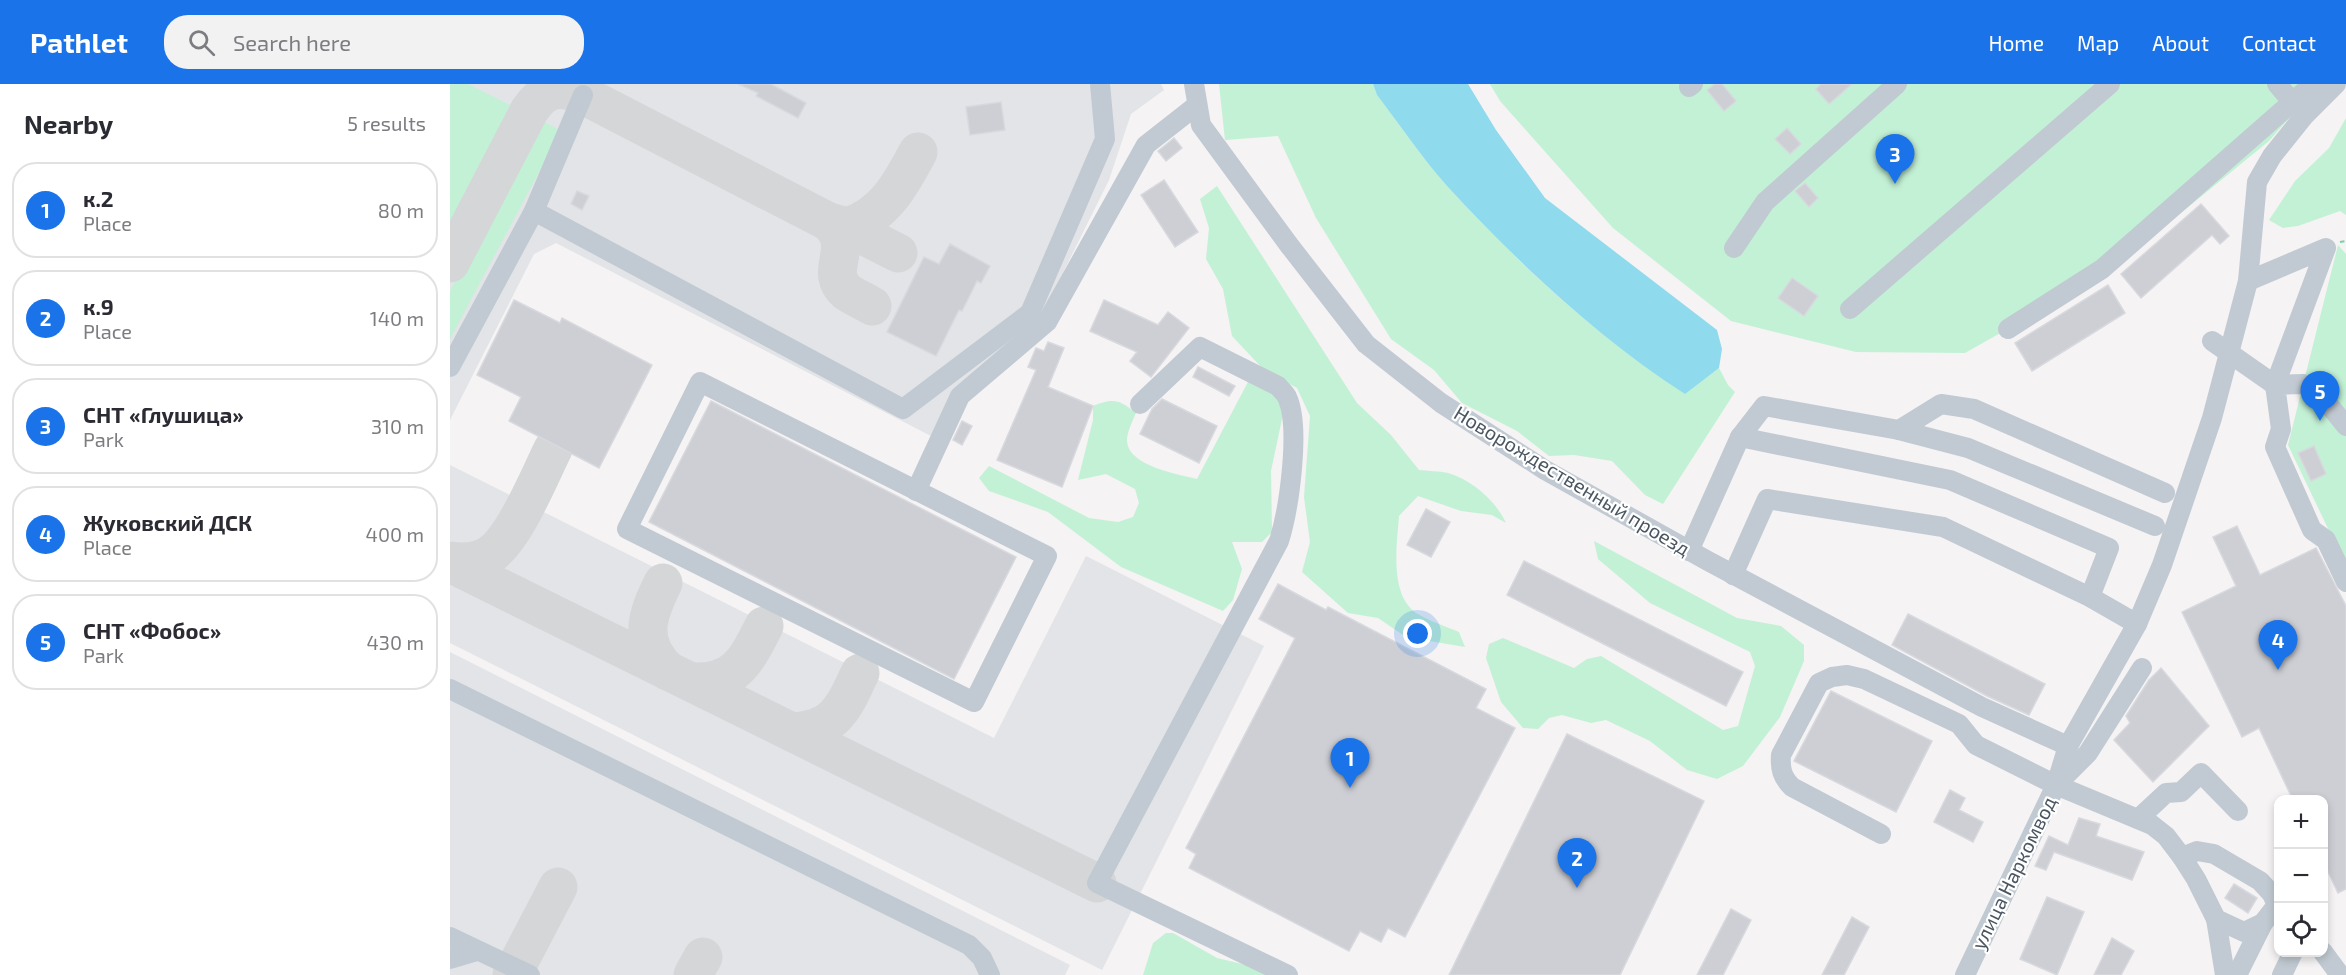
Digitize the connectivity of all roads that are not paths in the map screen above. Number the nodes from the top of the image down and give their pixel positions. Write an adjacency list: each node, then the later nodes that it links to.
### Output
1 (1100, 84): 11 (street)
2 (1194, 84): 9 (street, Новорождественный проезд)
3 (1897, 84): 12 (street)
4 (2110, 84): 14 (street)
5 (2277, 84): 10 (street)
6 (2313, 84): 10 (street)
7 (2336, 84): 10 (street)
8 (583, 95): 11 (street)
9 (1197, 105): 23 (street); 26 (street, Новорождественный проезд)
10 (2298, 109): 13 (street); 15 (street)
11 (534, 211): 17 (street)
12 (1734, 248)
13 (2248, 281): 16 (street); 18 (street)
14 (1850, 309)
15 (2008, 329)
16 (2221, 346): 18 (street); 32 (street)
17 (450, 367)
18 (2275, 385): 20 (street); 28 (street)
19 (1140, 404): 52 (street)
20 (2346, 426)
21 (1899, 430): 22 (street); 24 (street); 25 (street)
22 (1740, 437): 26 (street); 31 (street)
23 (916, 490): 23 (street)
24 (2165, 493)
25 (2155, 526)
26 (1689, 551): 27 (street, Новорождественный проезд)
27 (1733, 575): 30 (street, Новорождественный проезд); 31 (street)
28 (2346, 582)
29 (1785, 587): 30 (street)
30 (1757, 588): 35 (street, Новорождественный проезд)
31 (2090, 597): 32 (street)
32 (2137, 624): 35 (street)
33 (2142, 668): 36 (street)
34 (450, 688): 51 (street)
35 (2069, 737): 36 (street)
36 (2059, 777): 38 (street); 39 (street); 53 (street, улица Наркомвод)
37 (2238, 811): 38 (street)
38 (2138, 819): 40 (street)
39 (1881, 834)
40 (2182, 857): 41 (street); 43 (street)
41 (2276, 903)
42 (2274, 911): 44 (street)
43 (2216, 919): 44 (street); 54 (street)
44 (2263, 923): 55 (street)
45 (450, 937): 46 (street)
46 (477, 951): 49 (street); 50 (street)
47 (2291, 957): 56 (street)
48 (2327, 957): 57 (street)
49 (450, 958)
50 (530, 975)
51 (990, 975)
52 (1288, 975)
53 (1965, 975)
54 (2225, 975)
55 (2237, 975)
56 (2282, 975)
57 (2340, 975)

